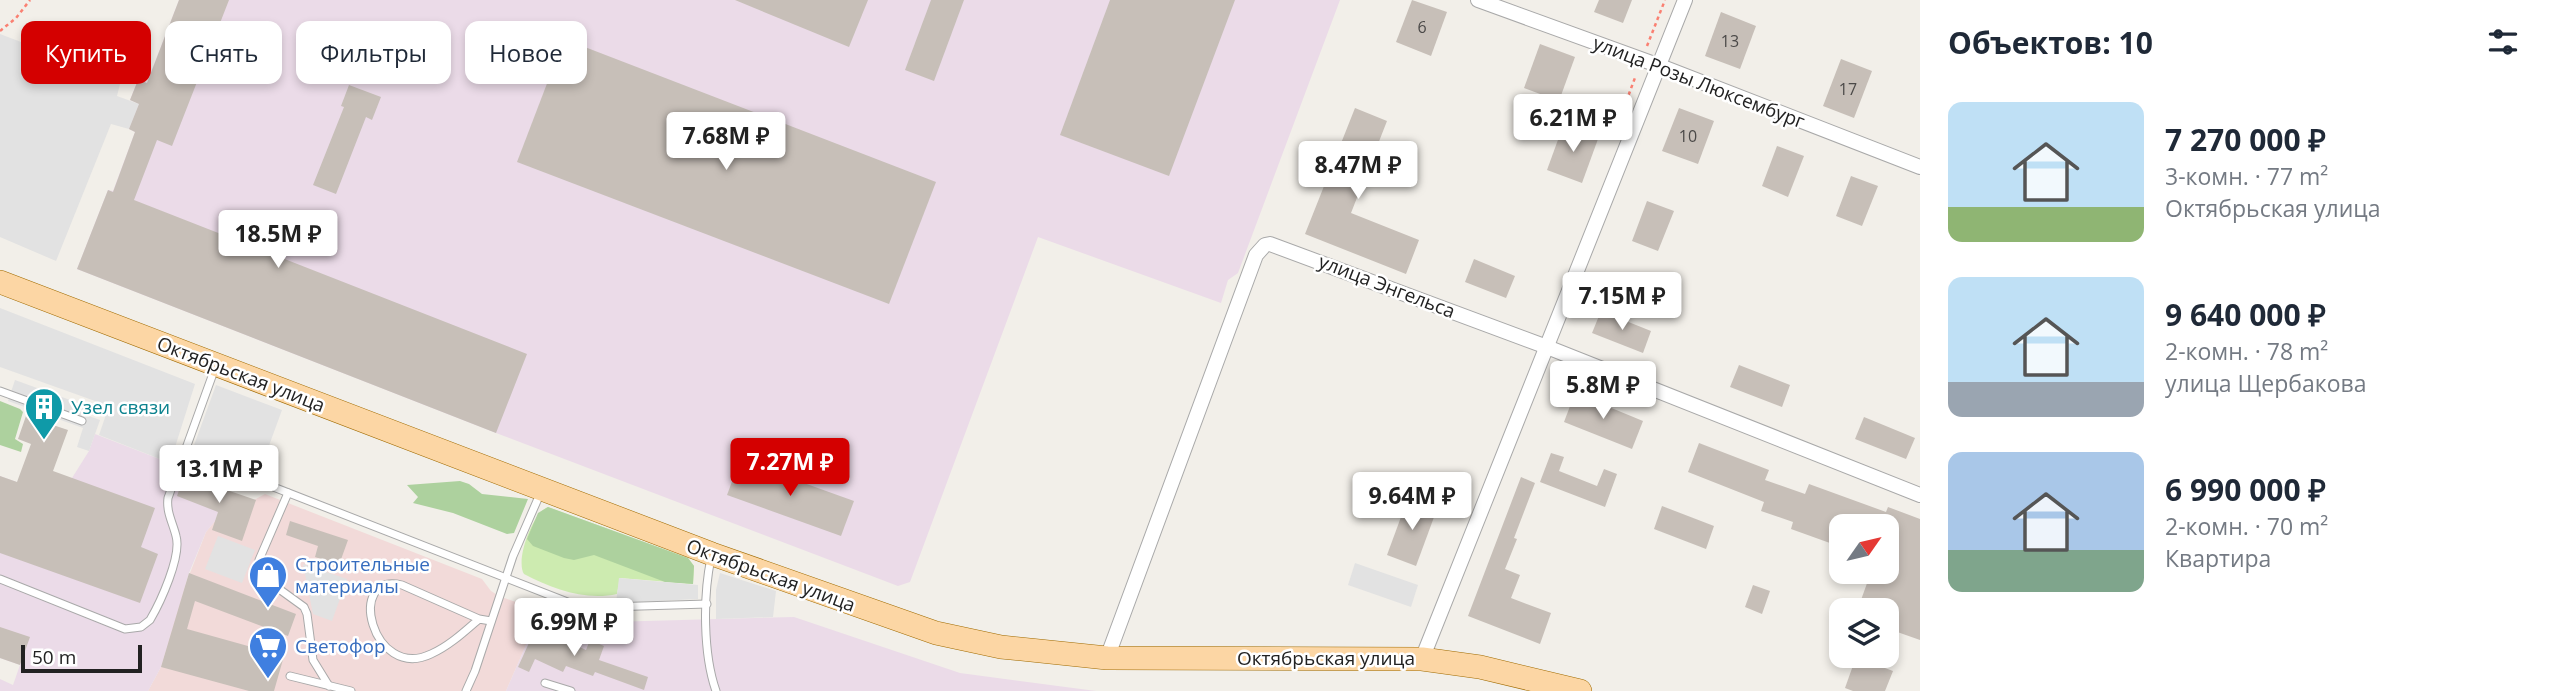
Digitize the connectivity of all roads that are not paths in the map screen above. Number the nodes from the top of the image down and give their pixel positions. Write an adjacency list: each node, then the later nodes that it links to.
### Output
1 (1478, 0): 3 (street, улица Розы Люксембург)
2 (1685, 0): 3 (street)
3 (1660, 66): 4 (street, улица Розы Люксембург); 6 (street)
4 (1920, 167)
5 (0, 282): 7 (main road, Октябрьская улица)
6 (1547, 347): 13 (street, улица Энгельса); 20 (street, улица Энгельса); 21 (street)
7 (216, 364): 10 (lane); 11 (main road, Октябрьская улица)
8 (0, 391): 9 (lane)
9 (82, 421)
10 (184, 452): 12 (lane); 16 (lane)
11 (542, 490): 14 (main road, Октябрьская улица); 15 (lane)
12 (288, 492): 15 (lane); 24 (lane)
13 (1920, 495)
14 (712, 554): 17 (lane); 20 (main road, Октябрьская улица)
15 (505, 577): 17 (lane); 19 (lane)
16 (0, 579)
17 (707, 604): 28 (lane)
18 (479, 619): 18 (lane); 19 (lane)
19 (491, 621): 26 (lane)
20 (1107, 658): 21 (main road, Октябрьская улица)
21 (1422, 659): 29 (main road, Октябрьская улица)
22 (290, 676): 24 (lane)
23 (545, 683): 27 (lane)
24 (329, 686): 25 (lane)
25 (351, 691)
26 (466, 691)
27 (570, 691)
28 (716, 691)
29 (1580, 691)

